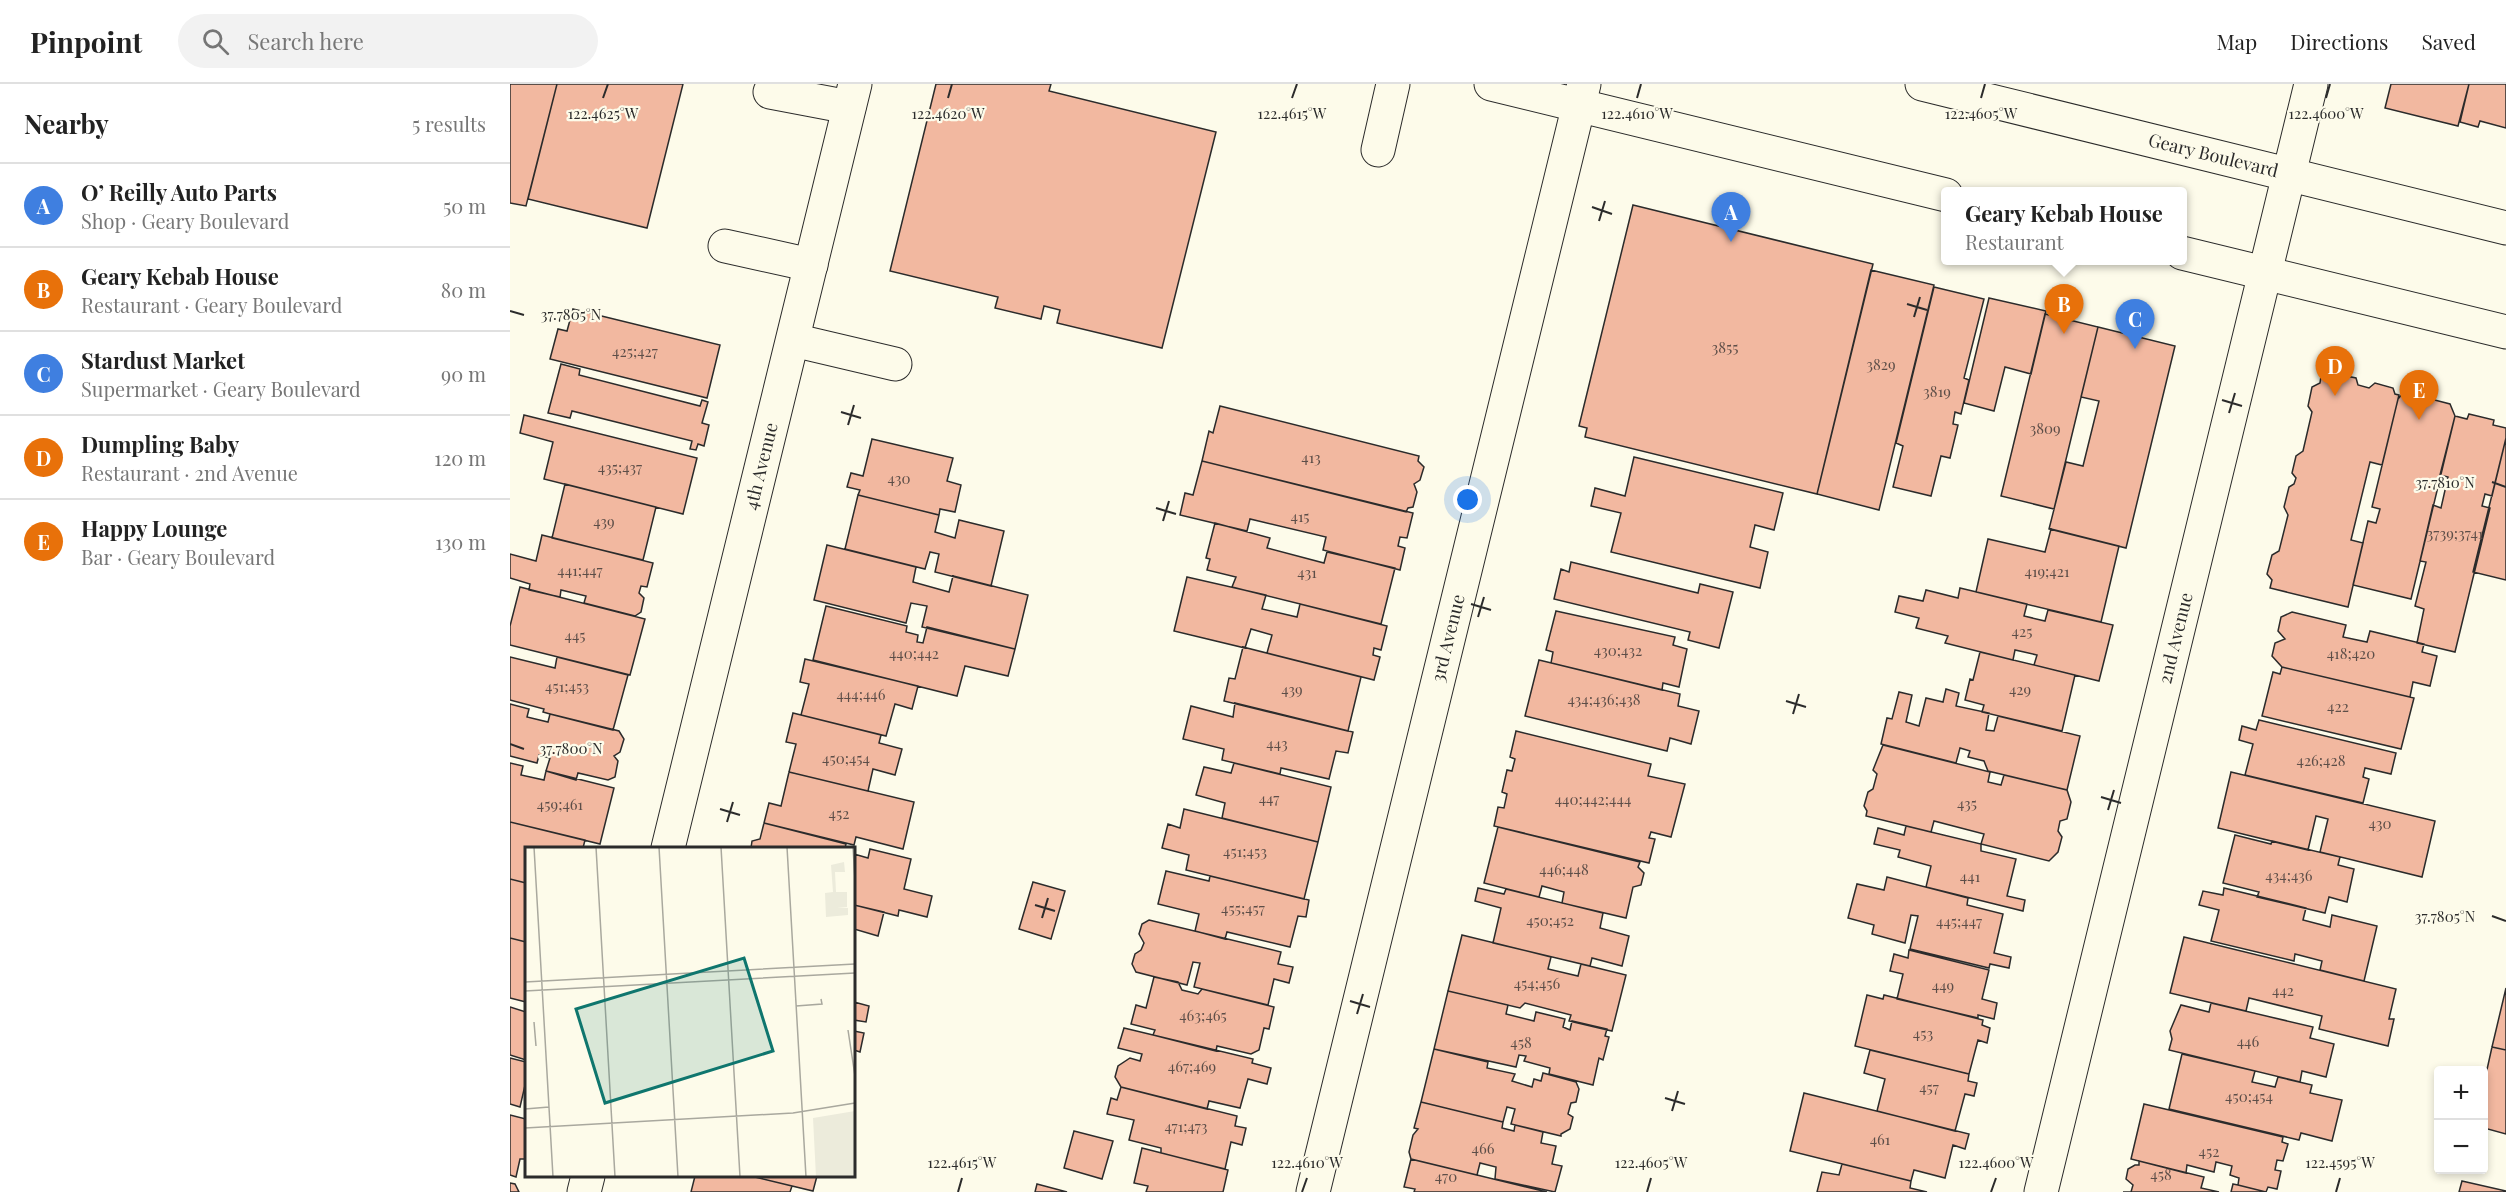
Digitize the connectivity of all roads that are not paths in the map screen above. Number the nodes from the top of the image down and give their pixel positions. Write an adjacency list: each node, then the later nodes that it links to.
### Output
1 (1394, 84): 9 (street)
2 (1491, 84): 7 (street)
3 (1922, 84): 6 (street, Geary Boulevard)
4 (2312, 84): 10 (street, 2nd Avenue)
5 (770, 92): 8 (street)
6 (1987, 92): 10 (street, Geary Boulevard)
7 (1581, 95): 11 (street); 23 (street, 3rd Avenue)
8 (852, 96): 15 (street, 4th Avenue)
9 (1378, 150)
10 (2289, 174): 12 (street, Geary Boulevard); 16 (street, 2nd Avenue)
11 (1941, 194)
12 (2506, 228)
13 (725, 246): 15 (street)
14 (2187, 254): 16 (street)
15 (811, 265): 18 (street, 4th Avenue)
16 (2265, 273): 17 (street); 24 (street, 2nd Avenue)
17 (2506, 332)
18 (792, 340): 19 (street); 20 (street, 4th Avenue)
19 (895, 364)
20 (668, 847)
21 (588, 1177): 22 (street)
22 (584, 1192)
23 (1313, 1192)
24 (2041, 1192)

